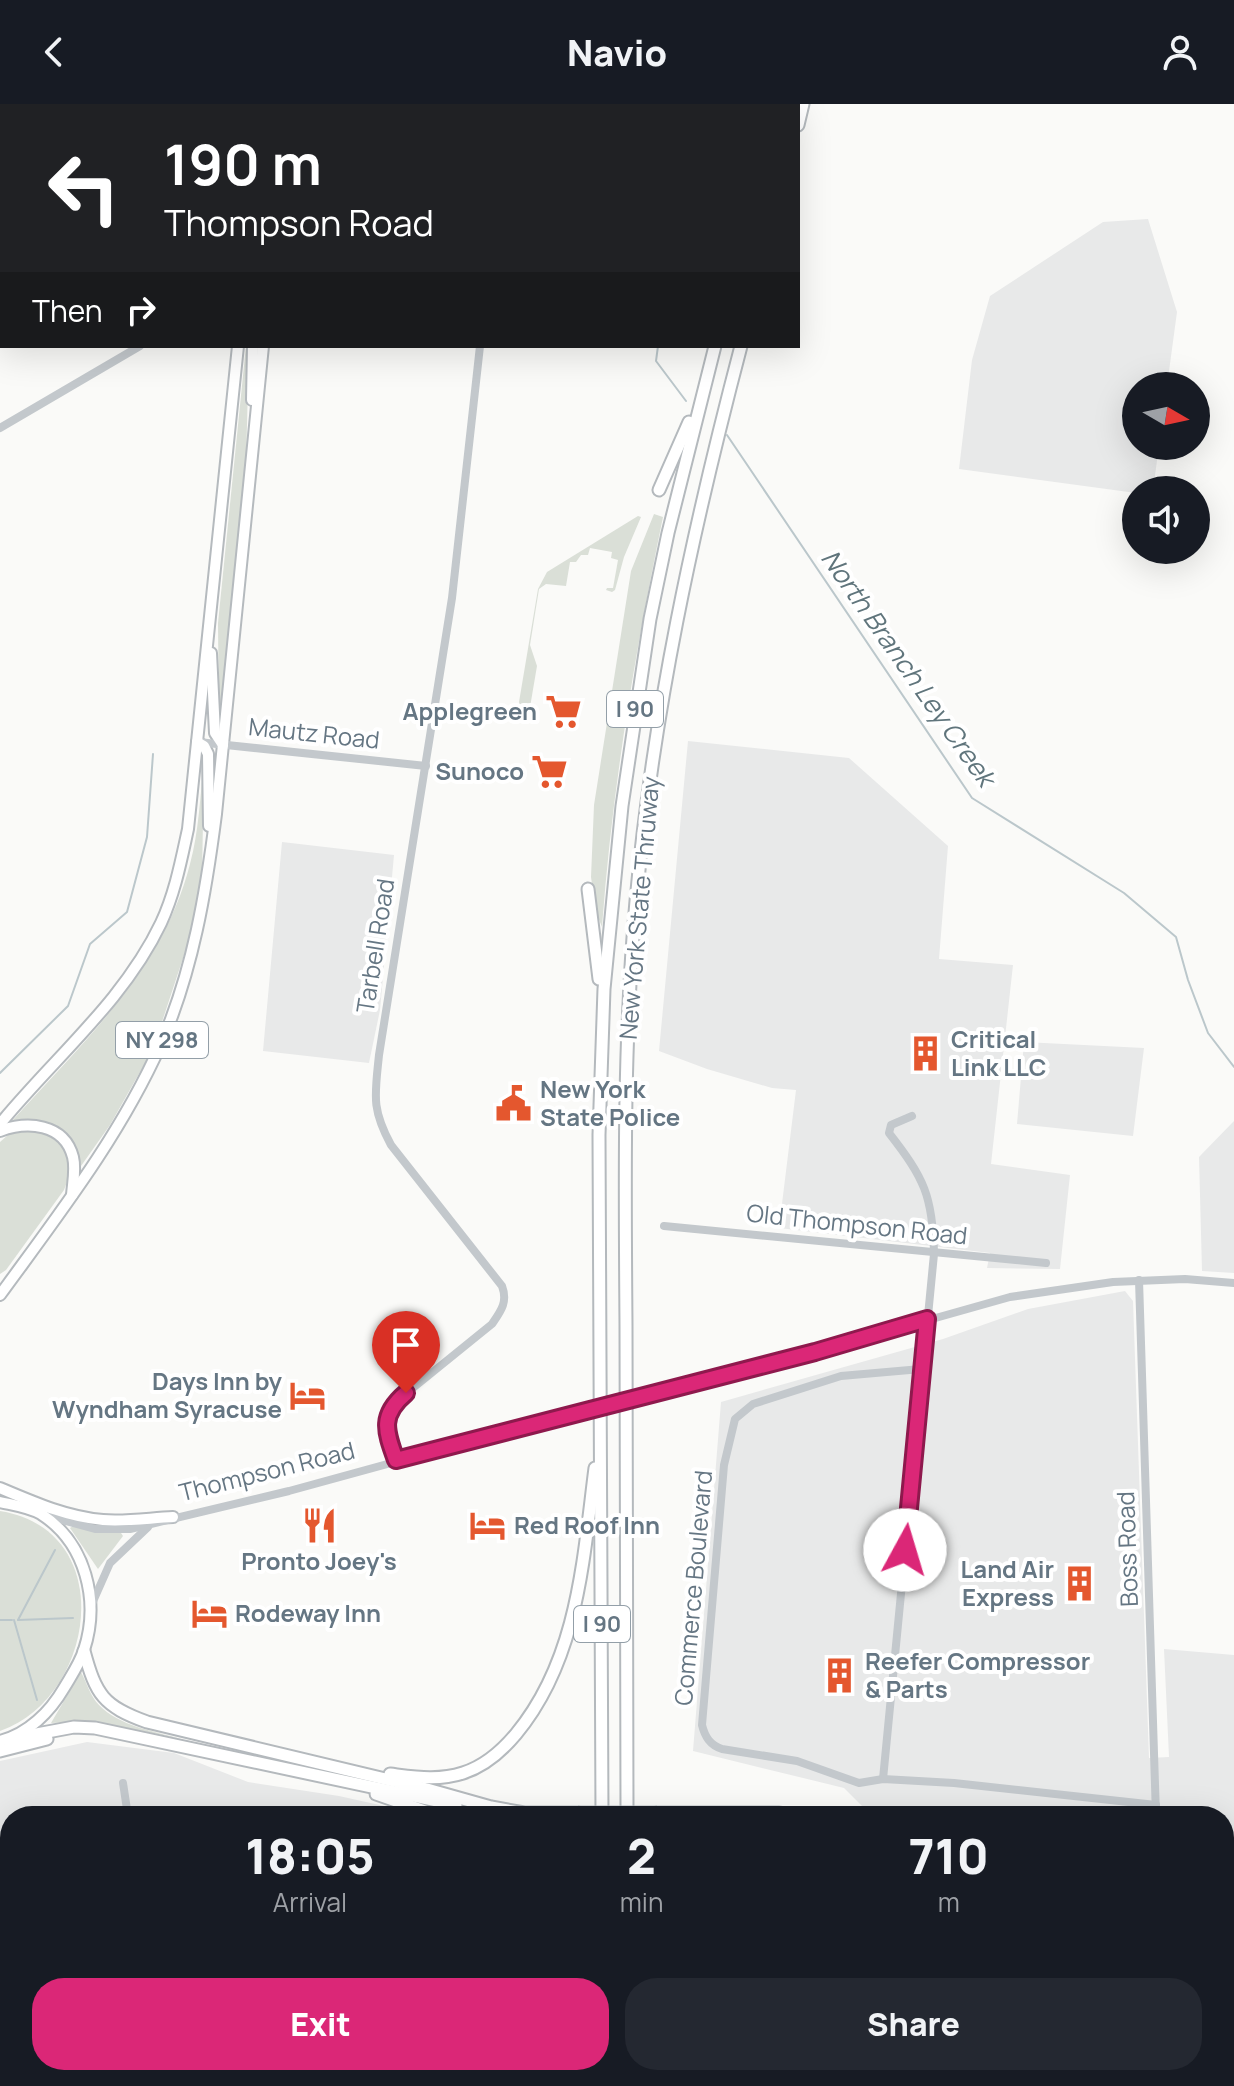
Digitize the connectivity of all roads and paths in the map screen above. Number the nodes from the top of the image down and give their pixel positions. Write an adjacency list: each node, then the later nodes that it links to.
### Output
1 (137, 348): 9 (street)
2 (238, 348): 12 (main road, NY 298)
3 (253, 348): 10 (main road)
4 (263, 348): 10 (main road, NY 298)
5 (480, 348): 15 (street, Tarbell Road)
6 (714, 348): 8 (highway, New York State Thruway / I 90)
7 (740, 348): 53 (highway, New York State Thruway / I 90)
8 (700, 405): 11 (highway); 18 (highway, New York State Thruway / I 90)
9 (0, 428)
10 (253, 442): 14 (main road, NY 298)
11 (659, 490)
12 (210, 619): 13 (main road, NY 298); 14 (main road)
13 (197, 742): 14 (street, Mautz Road); 16 (main road); 20 (main road, NY 298)
14 (223, 745): 15 (street, Mautz Road); 16 (main road, NY 298)
15 (426, 766): 33 (street, Tarbell Road)
16 (209, 868): 22 (main road, NY 298)
17 (588, 889): 18 (highway)
18 (602, 1019): 32 (highway, New York State Thruway / I 90)
19 (912, 1116): 24 (street)
20 (0, 1124)
21 (0, 1131): 22 (main road)
22 (72, 1197): 28 (main road, NY 298)
23 (664, 1226): 24 (street, Old Thompson Road)
24 (934, 1254): 25 (street, Old Thompson Road); 30 (street)
25 (1046, 1263)
26 (1139, 1280): 27 (street, Thompson Road); 30 (street, Thompson Road); 47 (street, Boss Road)
27 (1234, 1283)
28 (5, 1284): 29 (main road, NY 298)
29 (0, 1295)
30 (927, 1319): 31 (street); 33 (street, Thompson Road, bridge)
31 (921, 1369): 45 (street); 45 (street, Commerce Boulevard)
32 (600, 1431): 44 (highway); 52 (highway, New York State Thruway / I 90)
33 (396, 1460): 37 (street, Thompson Road)
34 (0, 1488): 37 (main road)
35 (0, 1499): 36 (main road)
36 (40, 1513): 38 (street, Thompson Road); 39 (main road)
37 (173, 1517): 38 (street, Thompson Road)
38 (152, 1523): 39 (street, Thompson Road)
39 (91, 1606): 40 (main road)
40 (84, 1651): 42 (main road); 44 (highway)
41 (95, 1728): 42 (highway); 43 (highway); 44 (highway)
42 (5, 1740)
43 (0, 1751)
44 (324, 1772): 49 (highway); 50 (highway); 51 (highway, bridge)
45 (883, 1779): 47 (street, Commerce Boulevard)
46 (123, 1783): 48 (street)
47 (1156, 1805)
48 (126, 1806)
49 (413, 1806)
50 (455, 1806)
51 (486, 1806)
52 (602, 1806)
53 (627, 1806)

